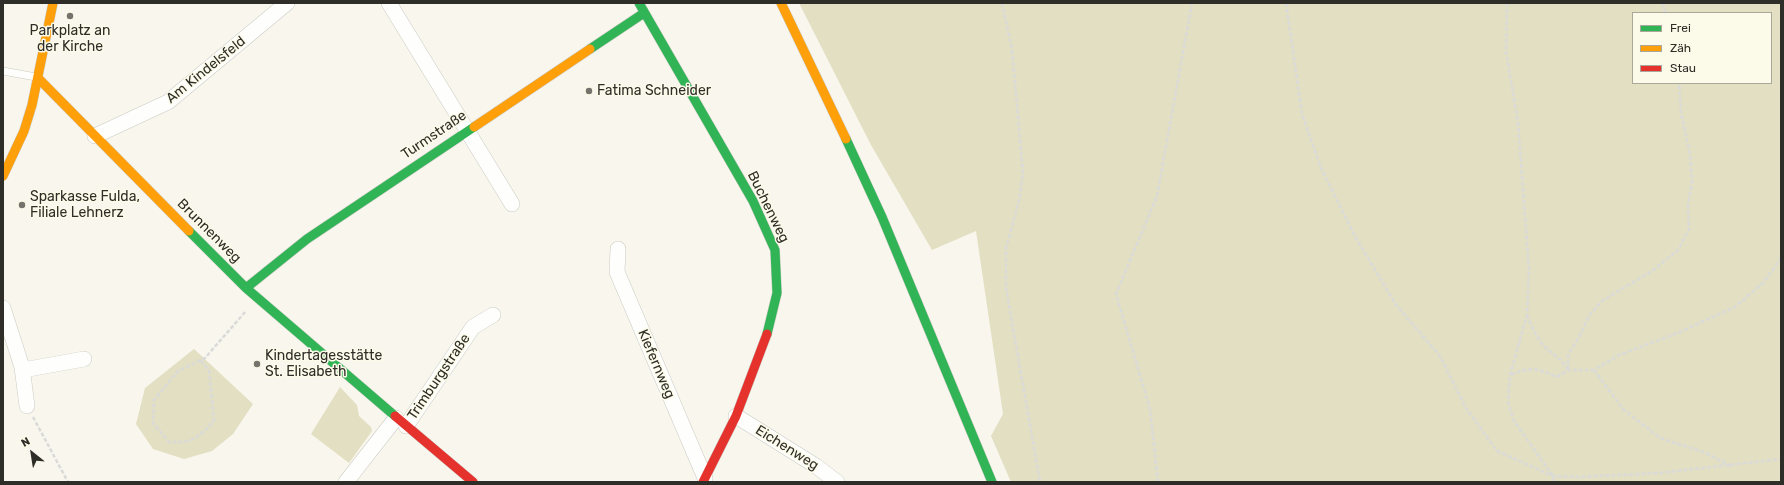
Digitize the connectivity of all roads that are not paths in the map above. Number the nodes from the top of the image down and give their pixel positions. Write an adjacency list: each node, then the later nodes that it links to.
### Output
1 (53, 3): 8 (street)
2 (287, 3): 10 (street, Am Kindelsfeld)
3 (389, 3): 9 (street)
4 (639, 3): 6 (street, Buchenweg)
5 (781, 3): 26 (street)
6 (644, 13): 9 (street, Turmstraße); 20 (street, Buchenweg)
7 (3, 71): 8 (lane)
8 (38, 78): 10 (street, Brunnenweg); 11 (street)
9 (466, 131): 12 (street); 14 (street, Turmstraße)
10 (95, 136): 14 (street, Brunnenweg)
11 (3, 176)
12 (512, 204)
13 (618, 249): 22 (street, Kiefernweg)
14 (246, 288): 21 (street, Brunnenweg)
15 (3, 308): 18 (street)
16 (493, 315): 21 (street, Trimburgstraße)
17 (84, 359): 18 (street)
18 (23, 370): 19 (street)
19 (27, 406)
20 (736, 416): 22 (street, Buchenweg); 25 (street, Eichenweg)
21 (401, 422): 23 (street, Trimburgstraße); 24 (street, Brunnenweg)
22 (704, 480)
23 (346, 482)
24 (473, 482)
25 (837, 482)
26 (992, 482)

